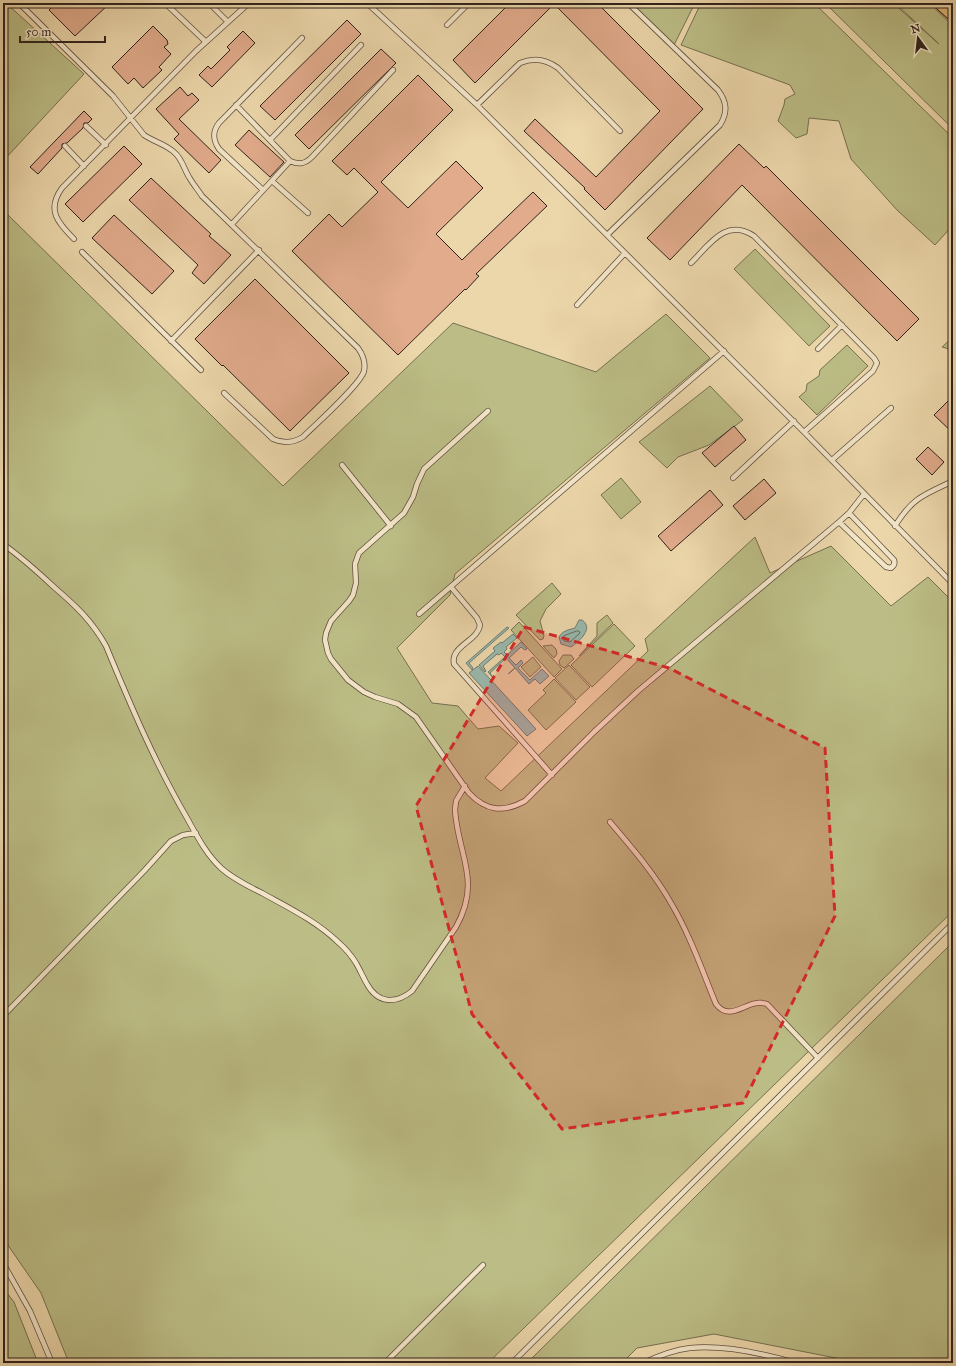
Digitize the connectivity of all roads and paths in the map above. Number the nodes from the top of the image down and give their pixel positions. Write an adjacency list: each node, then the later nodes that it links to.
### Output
1 (19, 3): 18 (lane)
2 (165, 3): 13 (lane)
3 (210, 3): 10 (lane)
4 (249, 3): 10 (lane)
5 (367, 3): 17 (lane)
6 (469, 3): 11 (lane)
7 (628, 3): 30 (lane)
8 (943, 3): 9 (highway)
9 (953, 12)
10 (228, 22): 13 (lane)
11 (447, 25)
12 (302, 38): 16 (lane)
13 (206, 42): 18 (lane)
14 (361, 45): 21 (lane)
15 (393, 70): 24 (lane)
16 (236, 105): 21 (lane); 27 (lane)
17 (477, 105): 20 (lane); 30 (lane)
18 (131, 119): 22 (lane); 29 (lane)
19 (86, 126): 22 (lane)
20 (620, 131)
21 (270, 140): 24 (lane)
22 (106, 145): 25 (lane)
23 (64, 146): 25 (lane)
24 (290, 161): 26 (lane)
25 (84, 166): 31 (lane)
26 (272, 180): 27 (lane); 28 (lane)
27 (263, 190): 29 (lane)
28 (308, 213)
29 (232, 224): 32 (lane)
30 (607, 235): 34 (lane)
31 (74, 239)
32 (258, 250): 38 (lane); 42 (lane)
33 (82, 252): 38 (lane)
34 (625, 253): 36 (lane); 40 (lane)
35 (691, 263): 37 (lane)
36 (577, 305)
37 (842, 325): 39 (lane); 46 (lane)
38 (171, 341): 41 (lane)
39 (818, 349)
40 (724, 351): 45 (lane); 58 (lane)
41 (201, 370)
42 (224, 393)
43 (890, 408): 47 (lane)
44 (488, 411): 54 (lane)
45 (794, 421): 46 (lane); 49 (lane)
46 (804, 432): 47 (lane)
47 (832, 460): 51 (lane)
48 (342, 465): 54 (lane)
49 (733, 478)
50 (953, 481): 55 (lane)
51 (864, 494): 52 (lane); 55 (lane)
52 (849, 513): 53 (lane); 53 (lane)
53 (839, 522): 60 (lane)
54 (391, 526): 61 (lane)
55 (896, 526): 57 (lane)
56 (3, 544): 63 (lane)
57 (953, 584)
58 (450, 587): 59 (lane); 60 (lane)
59 (419, 614)
60 (552, 775): 61 (lane)
61 (465, 786): 63 (lane)
62 (610, 822): 66 (lane)
63 (196, 833): 65 (lane)
64 (953, 923): 66 (lane)
65 (3, 1016)
66 (818, 1058): 71 (lane)
67 (3, 1263): 69 (lane)
68 (482, 1265): 70 (lane)
69 (52, 1363)
70 (385, 1363)
71 (512, 1363)
72 (643, 1363): 73 (lane)
73 (796, 1363)

